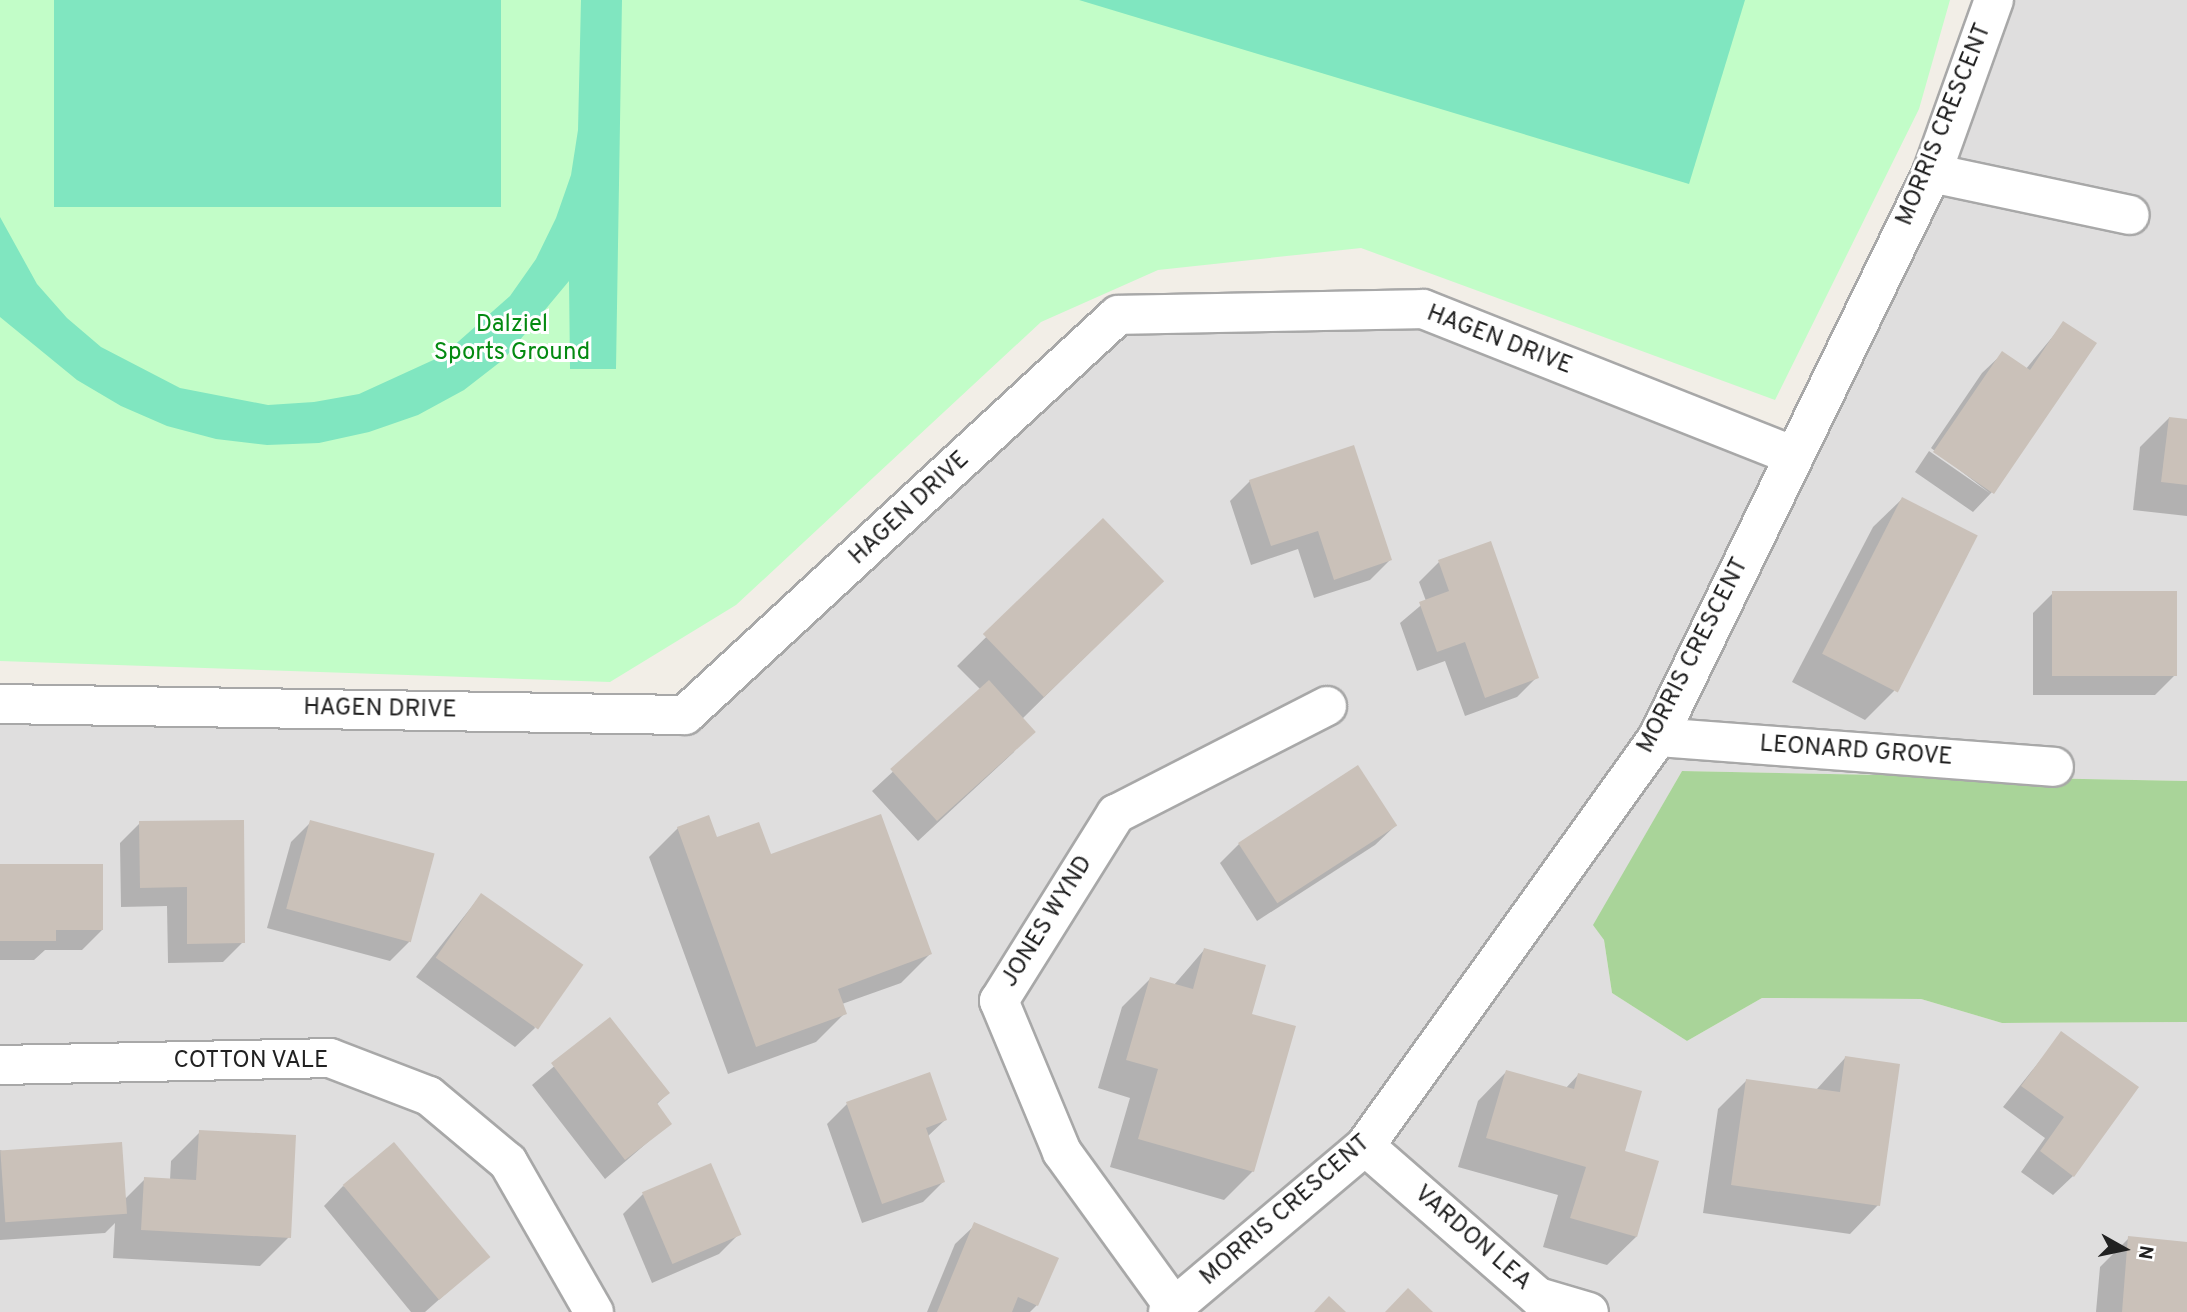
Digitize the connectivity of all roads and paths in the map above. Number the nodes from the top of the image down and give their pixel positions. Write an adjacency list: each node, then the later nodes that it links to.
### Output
1 (1994, 0): 2 (street, MORRIS CRESCENT)
2 (1931, 173): 3 (street); 4 (street, MORRIS CRESCENT)
3 (2130, 215)
4 (1794, 456): 5 (street, HAGEN DRIVE); 7 (street, MORRIS CRESCENT)
5 (0, 704)
6 (1327, 706): 11 (street, JONES WYND)
7 (1658, 737): 8 (street, LEONARD GROVE); 10 (street, MORRIS CRESCENT)
8 (2054, 767)
9 (0, 1065): 12 (street, COTTON VALE)
10 (1365, 1146): 11 (street, MORRIS CRESCENT); 13 (street, VARDON LEA)
11 (1171, 1310)
12 (594, 1312)
13 (1589, 1312)

